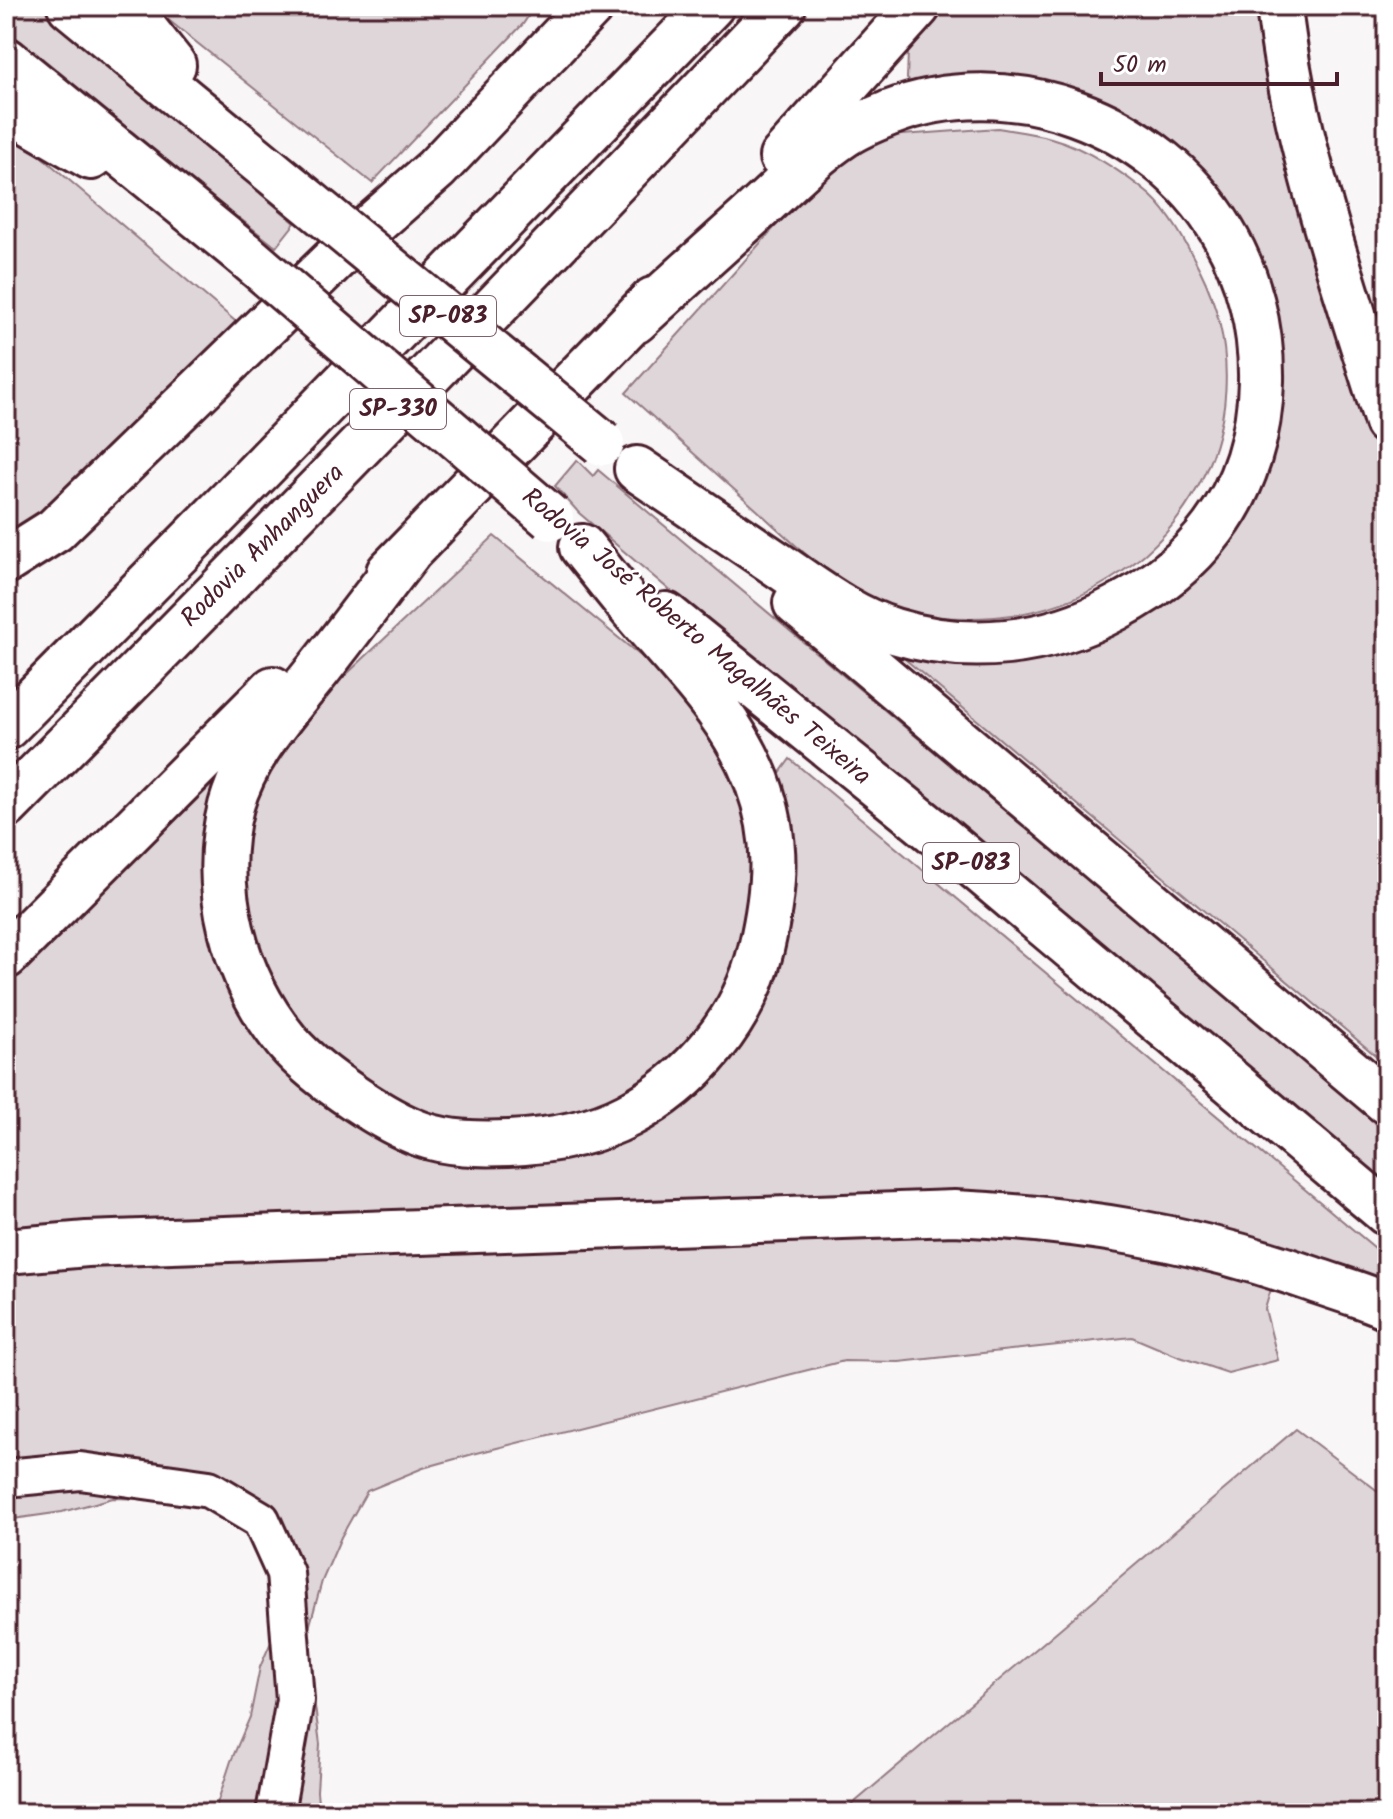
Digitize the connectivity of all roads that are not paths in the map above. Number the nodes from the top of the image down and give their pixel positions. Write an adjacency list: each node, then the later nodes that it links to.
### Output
1 (70, 6): 11 (highway, SP-083)
2 (126, 6): 11 (highway)
3 (567, 6): 12 (highway)
4 (591, 6): 12 (highway)
5 (711, 6): 22 (highway, Rodovia Anhanguera / SP-330)
6 (783, 6): 23 (highway, Rodovia Anhanguera / SP-330)
7 (918, 6): 14 (highway)
8 (1279, 6): 16 (highway)
9 (6, 60): 13 (highway, Rodovia José Roberto Magalhães Teixeira / SP-083)
10 (6, 108): 13 (highway)
11 (242, 146): 17 (highway, SP-083, bridge)
12 (436, 169): 15 (highway)
13 (228, 241): 18 (highway, Rodovia José Roberto Magalhães Teixeira / SP-083, bridge)
14 (635, 321): 17 (highway); 19 (highway)
15 (185, 407): 20 (highway); 21 (highway)
16 (1387, 422)
17 (637, 469): 25 (highway, SP-083)
18 (566, 533): 19 (highway); 26 (highway, Rodovia José Roberto Magalhães Teixeira / SP-083)
19 (408, 553): 24 (highway)
20 (6, 561)
21 (6, 594)
22 (6, 727)
23 (6, 806)
24 (6, 956)
25 (1387, 1102)
26 (1387, 1213)
27 (6, 1251): 28 (highway)
28 (1387, 1306)
29 (6, 1478): 30 (street)
30 (275, 1813)

